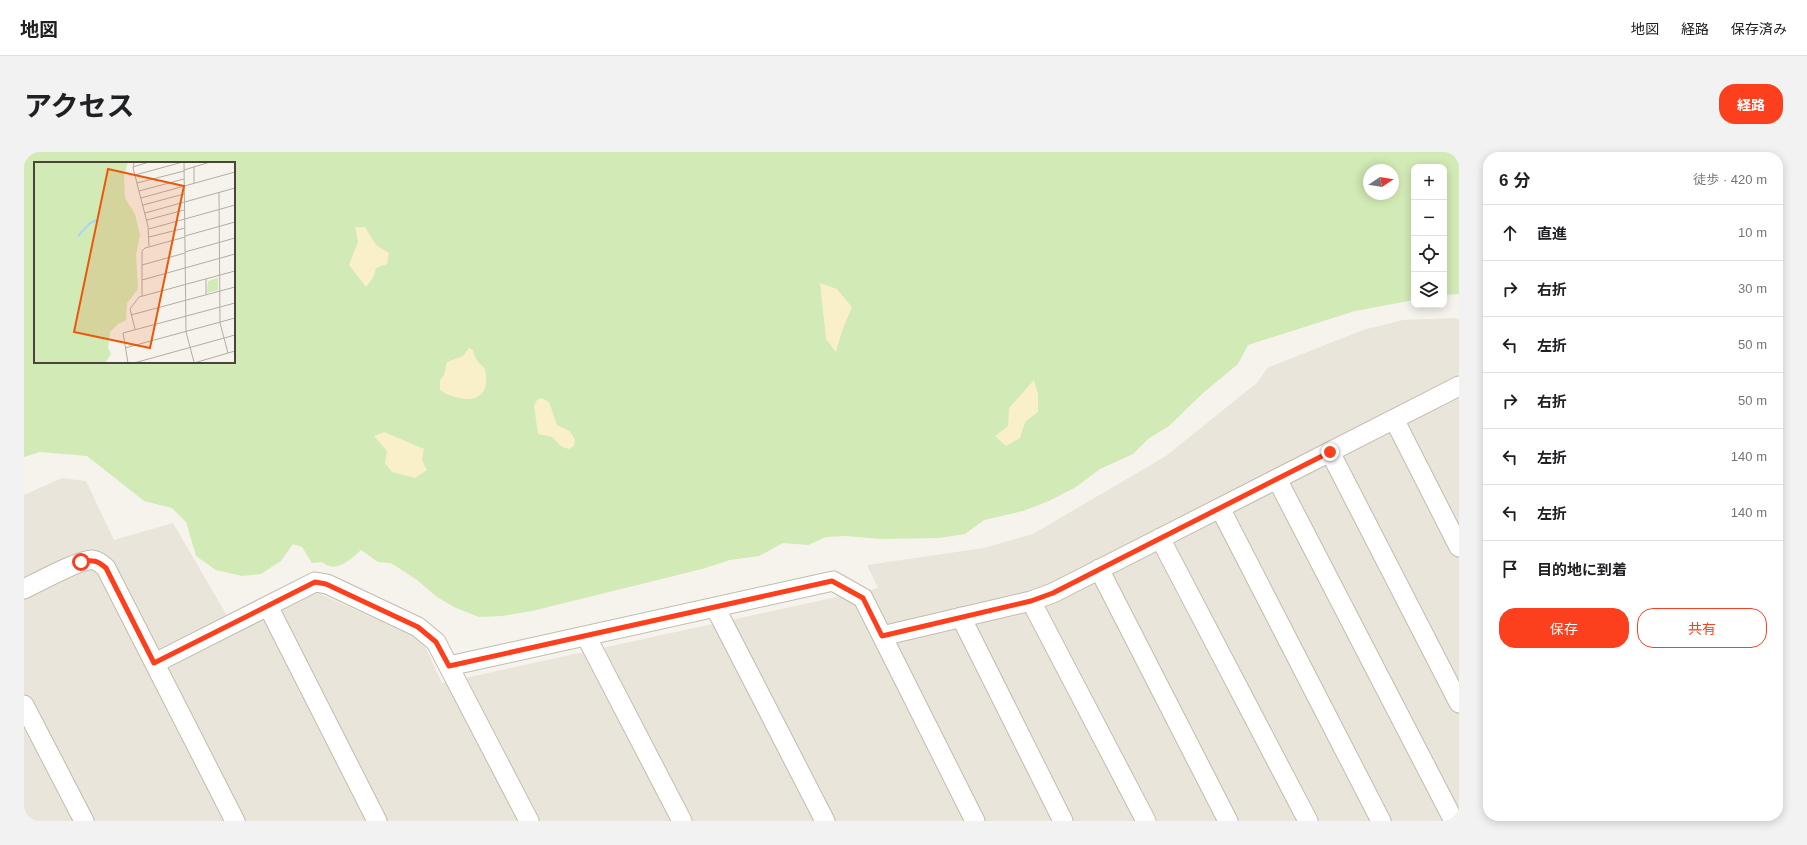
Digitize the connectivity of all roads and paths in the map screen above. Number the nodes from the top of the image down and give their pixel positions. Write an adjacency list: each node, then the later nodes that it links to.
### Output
1 (1458, 388): 2 (street)
2 (1394, 419): 3 (street); 7 (street)
3 (1330, 452): 4 (street); 18 (street)
4 (1277, 479): 5 (street); 33 (street)
5 (1220, 508): 6 (street); 32 (street)
6 (1160, 538): 8 (street); 31 (street)
7 (1459, 546)
8 (1100, 569): 10 (street); 30 (street)
9 (24, 589): 16 (street)
10 (1031, 601): 13 (street); 29 (street)
11 (268, 606): 16 (street); 17 (street); 23 (street)
12 (715, 607): 14 (street); 15 (street); 26 (street)
13 (961, 617): 15 (street); 28 (street)
14 (586, 636): 17 (street); 25 (street)
15 (882, 636): 27 (street)
16 (154, 663): 22 (street)
17 (449, 666): 24 (street)
18 (1459, 703)
19 (24, 705): 21 (street)
20 (1459, 820): 33 (street)
21 (84, 821)
22 (235, 821)
23 (377, 821)
24 (529, 821)
25 (682, 821)
26 (826, 821)
27 (975, 821)
28 (1063, 821)
29 (1146, 821)
30 (1228, 821)
31 (1308, 821)
32 (1381, 821)
33 (1454, 821)

